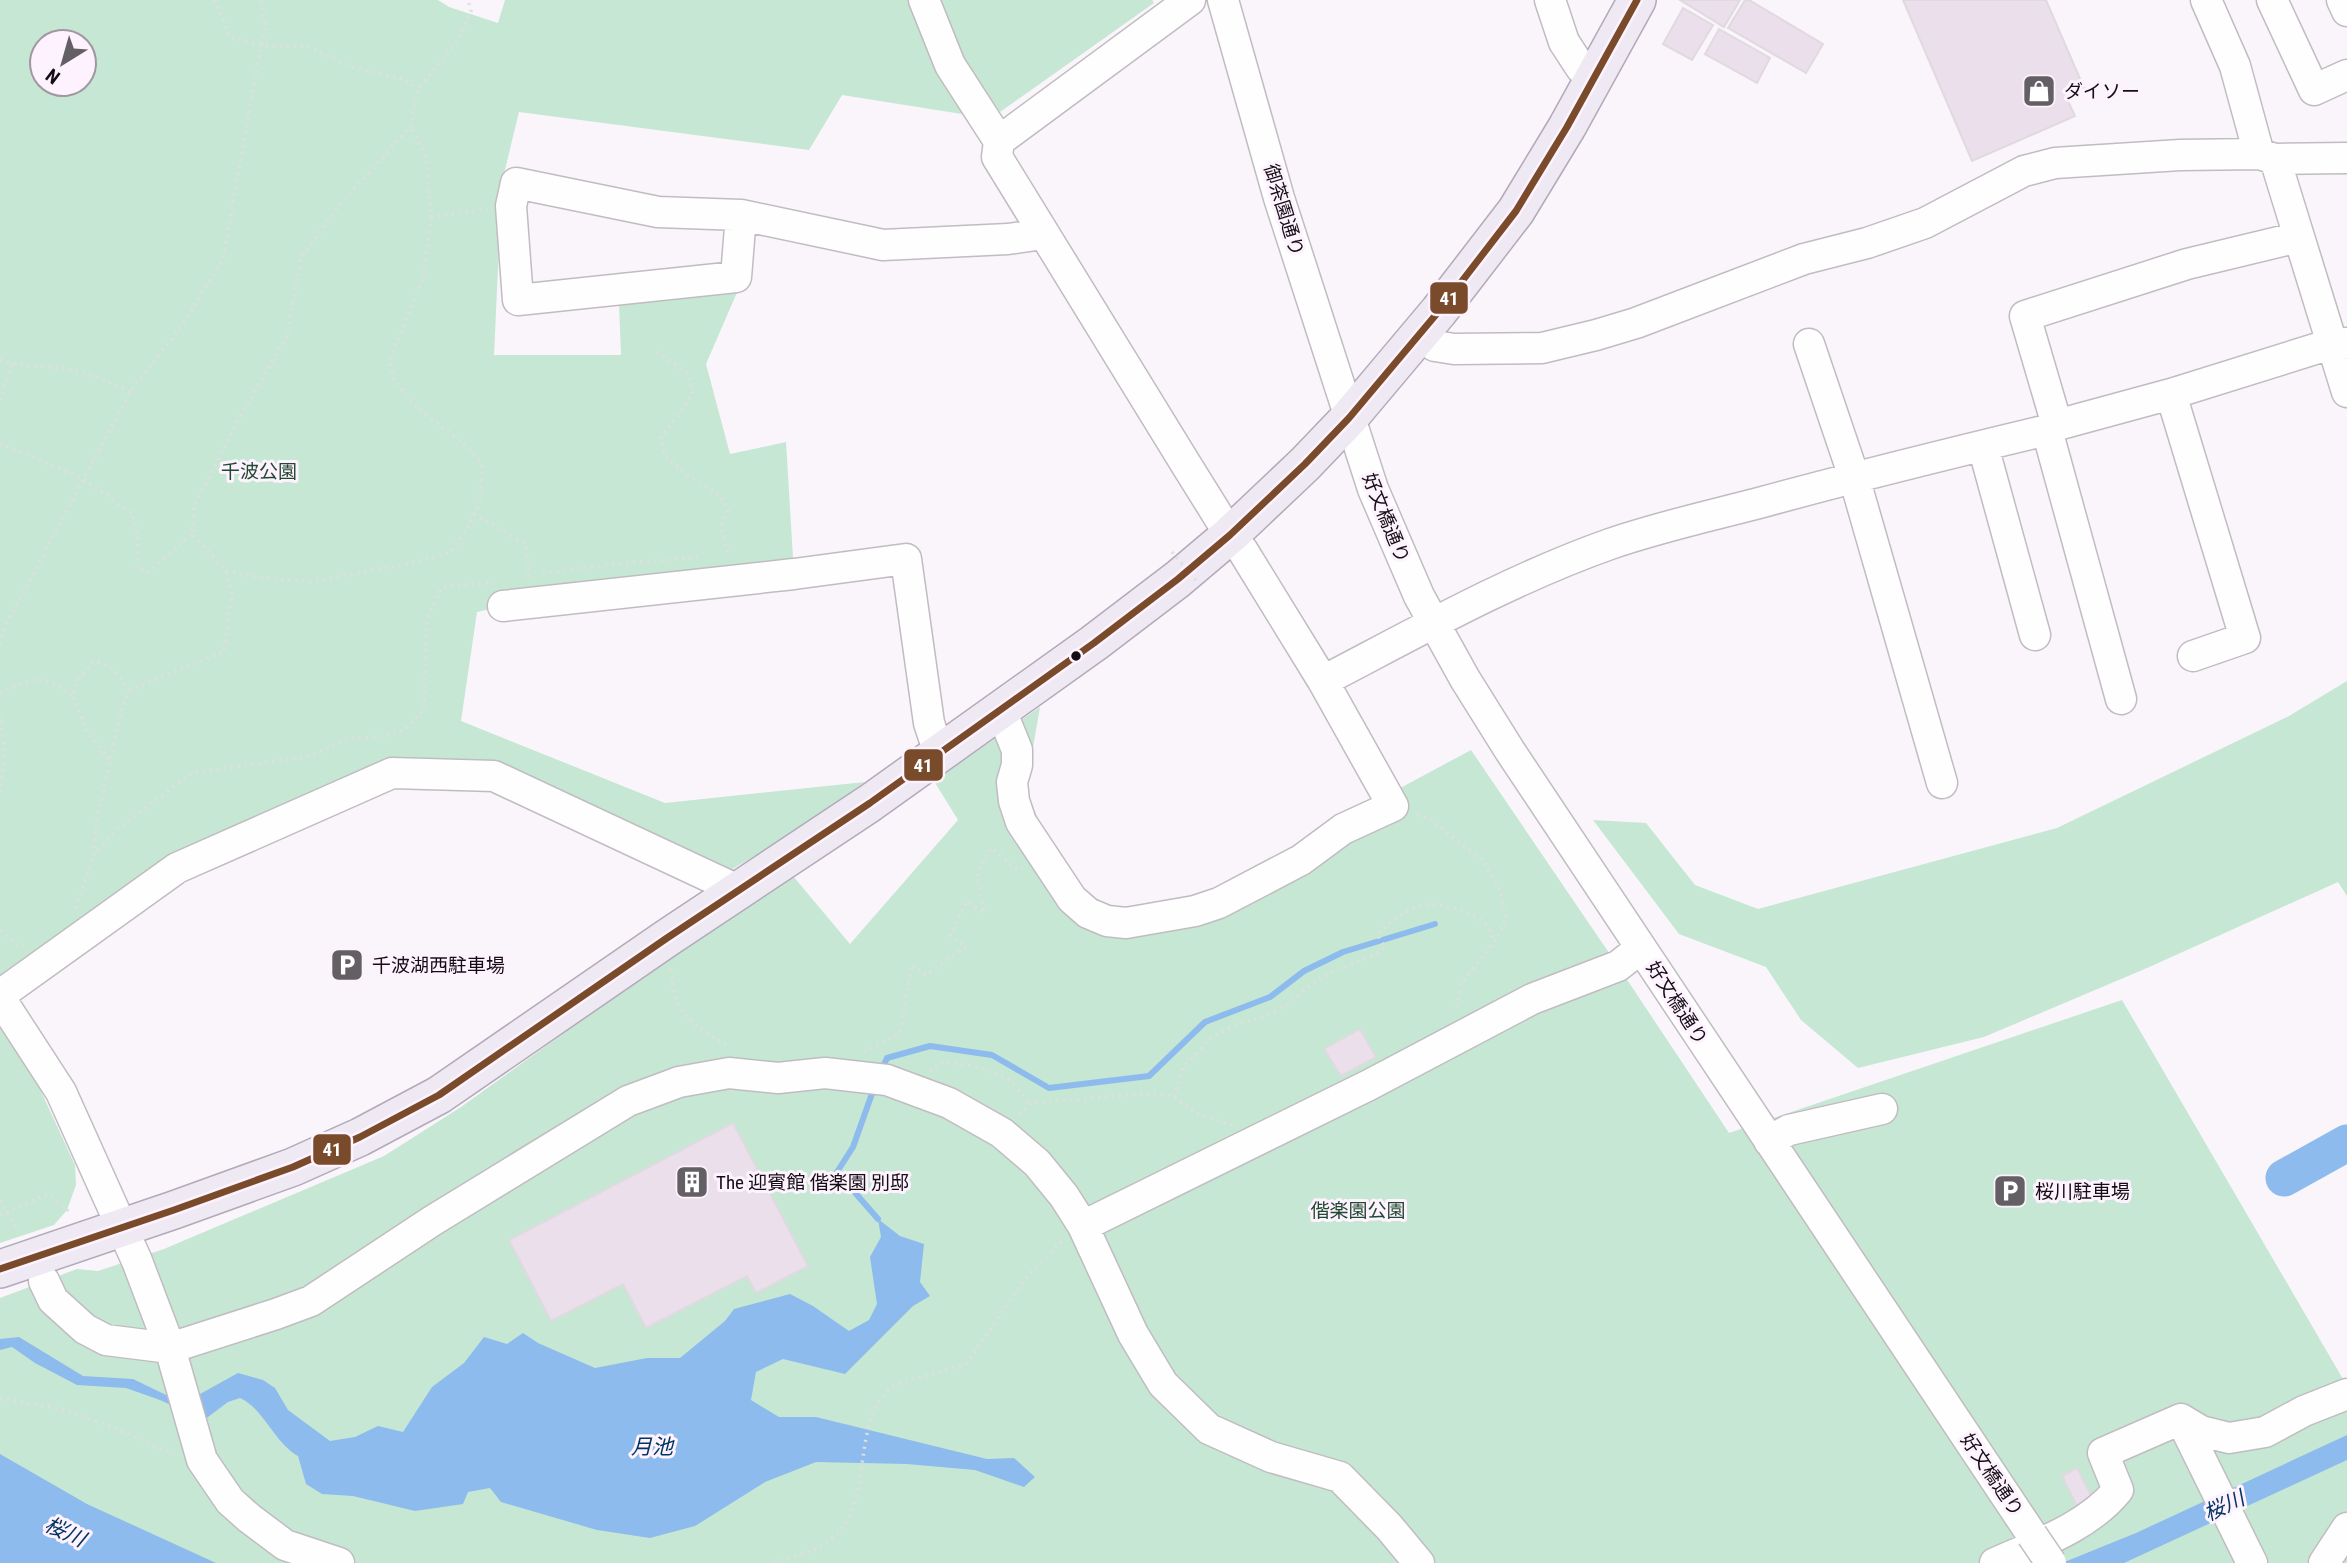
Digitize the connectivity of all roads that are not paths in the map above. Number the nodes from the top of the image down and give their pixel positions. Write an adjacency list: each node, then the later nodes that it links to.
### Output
1 (924, 0): 12 (street)
2 (1189, 0): 12 (street)
3 (1223, 0): 23 (street, 御茶園通り)
4 (1550, 0): 10 (street)
5 (1637, 0): 10 (main road)
6 (2206, 0): 13 (street)
7 (2272, 0): 11 (street)
8 (2342, 0): 9 (street)
9 (2347, 11)
10 (1598, 71): 18 (main road)
11 (2347, 75)
12 (999, 141): 16 (street)
13 (2267, 157): 14 (street); 17 (street); 18 (street)
14 (2347, 158)
15 (741, 215): 15 (street); 16 (street)
16 (1043, 234): 27 (street)
17 (2299, 237): 20 (street); 24 (street)
18 (1418, 336): 23 (main road)
19 (1809, 344): 26 (street)
20 (2339, 344): 21 (street); 22 (street)
21 (2347, 393)
22 (2171, 394): 24 (street); 31 (street)
23 (1349, 418): 27 (main road); 29 (street, 好文橋通り)
24 (2052, 428): 25 (street); 33 (street)
25 (1983, 446): 26 (street); 30 (street)
26 (1854, 477): 29 (street); 36 (street)
27 (1230, 535): 32 (street); 34 (main road)
28 (502, 593): 35 (street)
29 (1433, 622): 32 (street); 38 (street, 好文橋通り)
30 (2035, 635)
31 (2193, 656)
32 (1323, 681): 34 (street)
33 (2121, 699)
34 (1000, 708): 35 (main road)
35 (939, 753): 37 (main road)
36 (1942, 783)
37 (740, 891): 39 (street); 43 (main road)
38 (1641, 948): 41 (street, 好文橋通り); 42 (street)
39 (0, 997): 43 (street)
40 (1882, 1109): 41 (street)
41 (1769, 1141): 53 (street, 好文橋通り, bridge)
42 (1083, 1226): 46 (street); 51 (street)
43 (120, 1228): 44 (main road); 46 (street)
44 (0, 1269)
45 (44, 1281): 46 (street)
46 (170, 1348): 50 (street)
47 (2347, 1394): 48 (street)
48 (2180, 1419): 52 (street); 54 (street)
49 (2347, 1528): 55 (street)
50 (339, 1563)
51 (1419, 1563)
52 (1995, 1563)
53 (2051, 1563)
54 (2252, 1563)
55 (2324, 1563)

